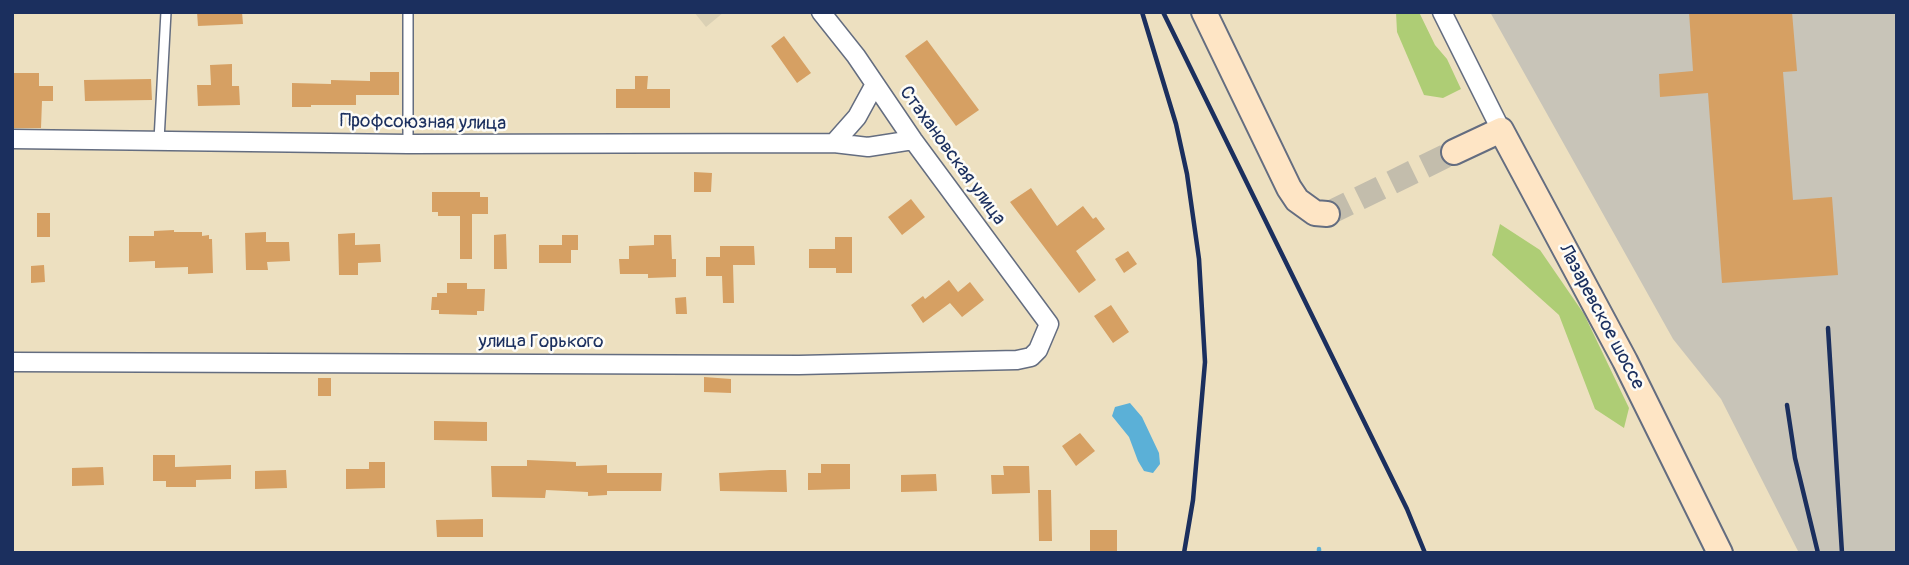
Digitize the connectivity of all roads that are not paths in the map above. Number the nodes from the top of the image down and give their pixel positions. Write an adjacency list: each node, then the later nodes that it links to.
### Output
1 (166, 12): 9 (lane)
2 (408, 12): 12 (lane)
3 (821, 12): 6 (street, Стахановская улица)
4 (1204, 12): 14 (street)
5 (1442, 12): 7 (street)
6 (875, 84): 10 (street, Стахановская улица); 11 (street)
7 (1501, 130): 13 (street); 17 (street, Лазаревское шоссе)
8 (12, 139): 9 (street, Профсоюзная улица)
9 (159, 140): 12 (street, Профсоюзная улица)
10 (913, 140): 11 (street, Профсоюзная улица); 15 (street, Стахановская улица)
11 (834, 143): 12 (street, Профсоюзная улица)
12 (408, 144)
13 (1454, 152)
14 (1327, 214)
15 (1049, 324): 16 (street, улица Горького)
16 (12, 362)
17 (1720, 553)

